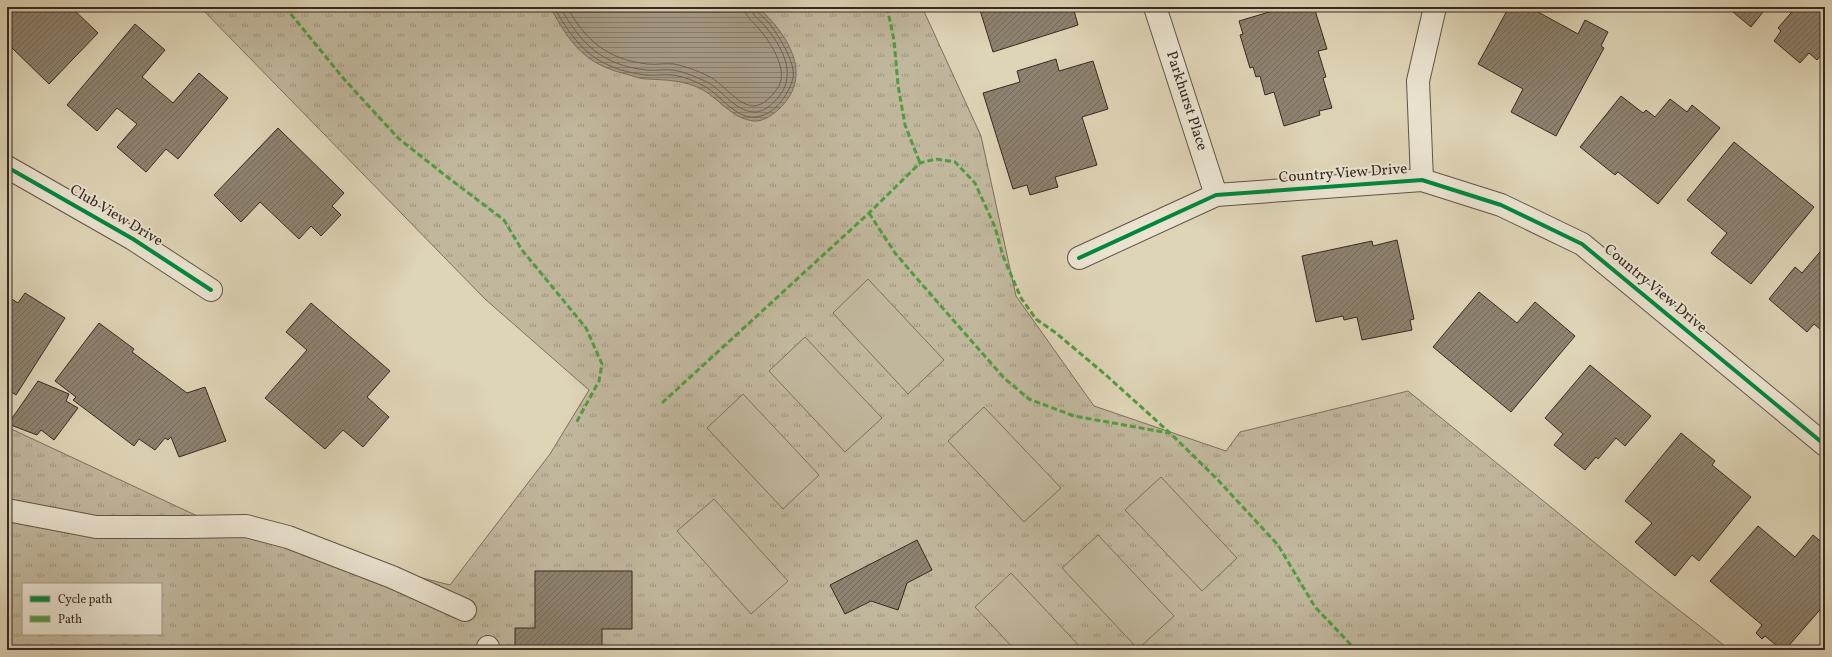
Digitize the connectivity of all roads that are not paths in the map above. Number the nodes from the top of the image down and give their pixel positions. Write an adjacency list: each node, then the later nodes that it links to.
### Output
1 (1155, 7): 5 (street, Parkhurst Place)
2 (1435, 7): 4 (street)
3 (7, 167): 7 (street, Club View Drive)
4 (1422, 180): 5 (street, Country View Drive); 8 (street, Country View Drive)
5 (1216, 195): 6 (street, Country View Drive)
6 (1079, 258)
7 (211, 290)
8 (1825, 445)
9 (7, 510): 10 (street)
10 (466, 610)

